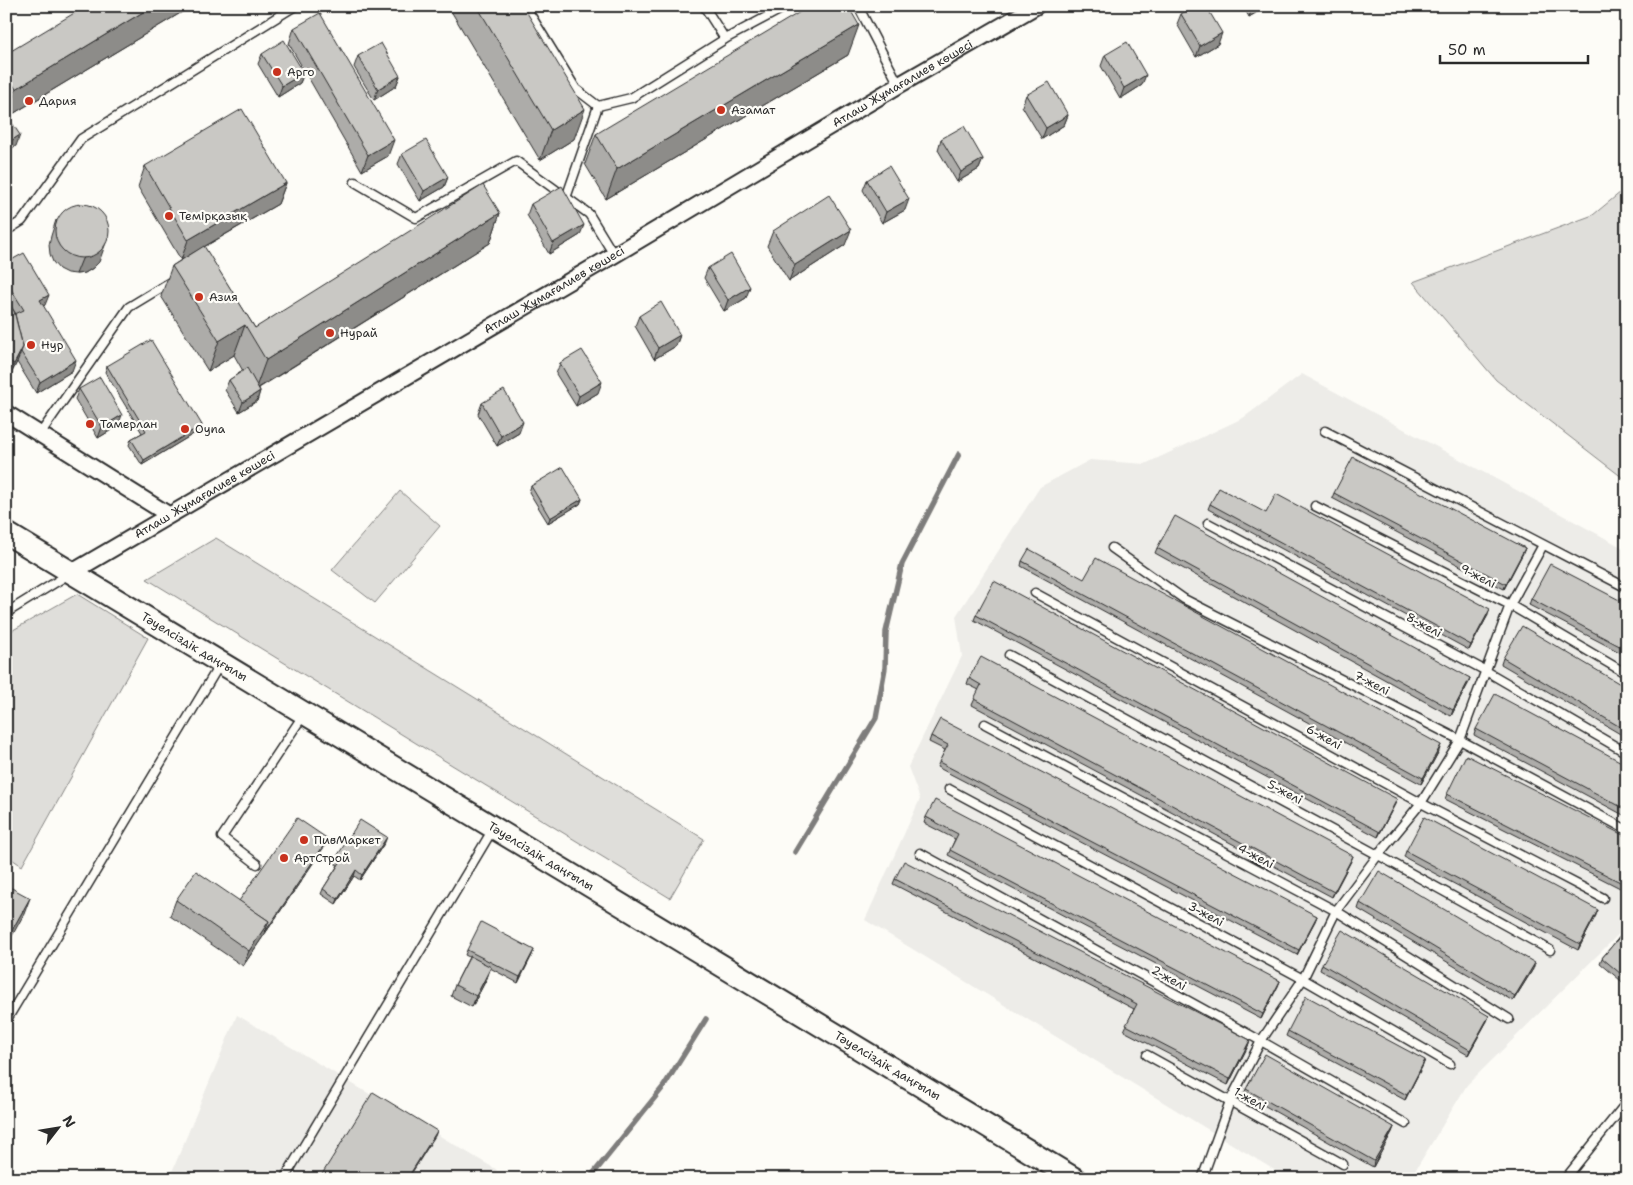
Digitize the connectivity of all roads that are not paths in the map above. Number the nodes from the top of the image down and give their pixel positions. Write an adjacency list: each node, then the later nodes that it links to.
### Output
1 (295, 6): 12 (lane)
2 (525, 6): 9 (lane)
3 (704, 6): 7 (lane)
4 (787, 6): 7 (lane)
5 (858, 6): 8 (lane)
6 (1036, 6): 8 (street, Атлаш Жұмағалиев көшесі)
7 (725, 39): 9 (lane)
8 (899, 86): 13 (street, Атлаш Жұмағалиев көшесі)
9 (598, 106): 11 (lane)
10 (355, 182): 11 (lane)
11 (566, 198): 13 (lane)
12 (6, 231)
13 (614, 255): 19 (street, Атлаш Жұмағалиев көшесі)
14 (180, 276): 17 (lane)
15 (6, 412): 17 (street)
16 (1325, 431): 22 (lane)
17 (40, 434): 19 (street)
18 (1315, 506): 27 (lane, 9-желі)
19 (170, 515): 24 (street, Атлаш Жұмағалиев көшесі)
20 (1208, 522): 31 (lane, 8-желі)
21 (6, 533): 24 (street, Тәуелсіздік даңғылы)
22 (1543, 545): 25 (lane); 27 (lane)
23 (1112, 548): 35 (lane, 7-желі)
24 (71, 573): 28 (lane); 30 (street, Тәуелсіздік даңғылы)
25 (1627, 588)
26 (1036, 593): 38 (lane, 6-желі)
27 (1510, 605): 31 (lane); 32 (lane, 9-желі)
28 (6, 613)
29 (1009, 655): 42 (lane, 5-желі)
30 (220, 664): 33 (street, Тәуелсіздік даңғылы); 49 (lane)
31 (1486, 671): 35 (lane); 36 (lane, 8-желі)
32 (1627, 674)
33 (304, 714): 39 (street, Тәуелсіздік даңғылы); 43 (lane)
34 (986, 724): 45 (lane, 4-желі)
35 (1460, 740): 38 (lane); 40 (lane, 7-желі)
36 (1627, 753)
37 (949, 789): 47 (lane, 3-желі)
38 (1421, 803): 42 (lane); 44 (lane, 6-желі)
39 (493, 828): 57 (lane); 58 (street, Тәуелсіздік даңғылы)
40 (1627, 830)
41 (920, 853): 50 (lane, 2-желі)
42 (1378, 855): 45 (lane); 46 (lane, 5-желі)
43 (257, 864)
44 (1603, 898)
45 (1336, 911): 47 (lane); 48 (lane, 4-желі)
46 (1550, 950)
47 (1302, 979): 50 (lane); 52 (lane, 3-желі)
48 (1509, 1019)
49 (6, 1021)
50 (1260, 1042): 53 (lane); 55 (lane, 2-желі)
51 (1147, 1055): 53 (lane, 1-желі)
52 (1450, 1064)
53 (1230, 1101): 56 (lane, 1-желі); 59 (lane)
54 (1627, 1102): 60 (lane)
55 (1406, 1124)
56 (1343, 1164)
57 (284, 1179)
58 (1075, 1179)
59 (1202, 1179)
60 (1565, 1179)

